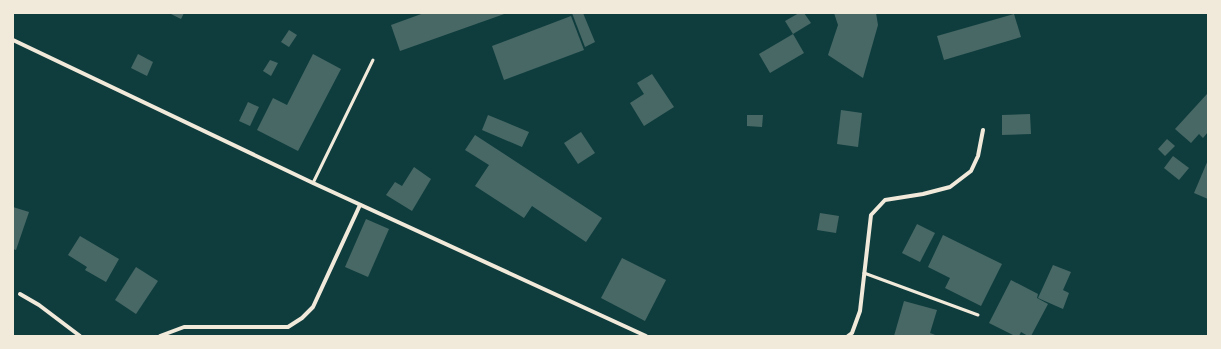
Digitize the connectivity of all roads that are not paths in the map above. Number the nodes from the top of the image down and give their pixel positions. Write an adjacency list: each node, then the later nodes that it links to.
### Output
1 (13, 40): 4 (street)
2 (373, 60): 4 (lane)
3 (982, 130): 6 (street)
4 (313, 183): 5 (street)
5 (360, 205): 10 (street); 11 (street)
6 (864, 273): 8 (lane); 12 (street)
7 (20, 294): 9 (street)
8 (978, 315)
9 (80, 336)
10 (160, 336)
11 (646, 336)
12 (848, 336)

